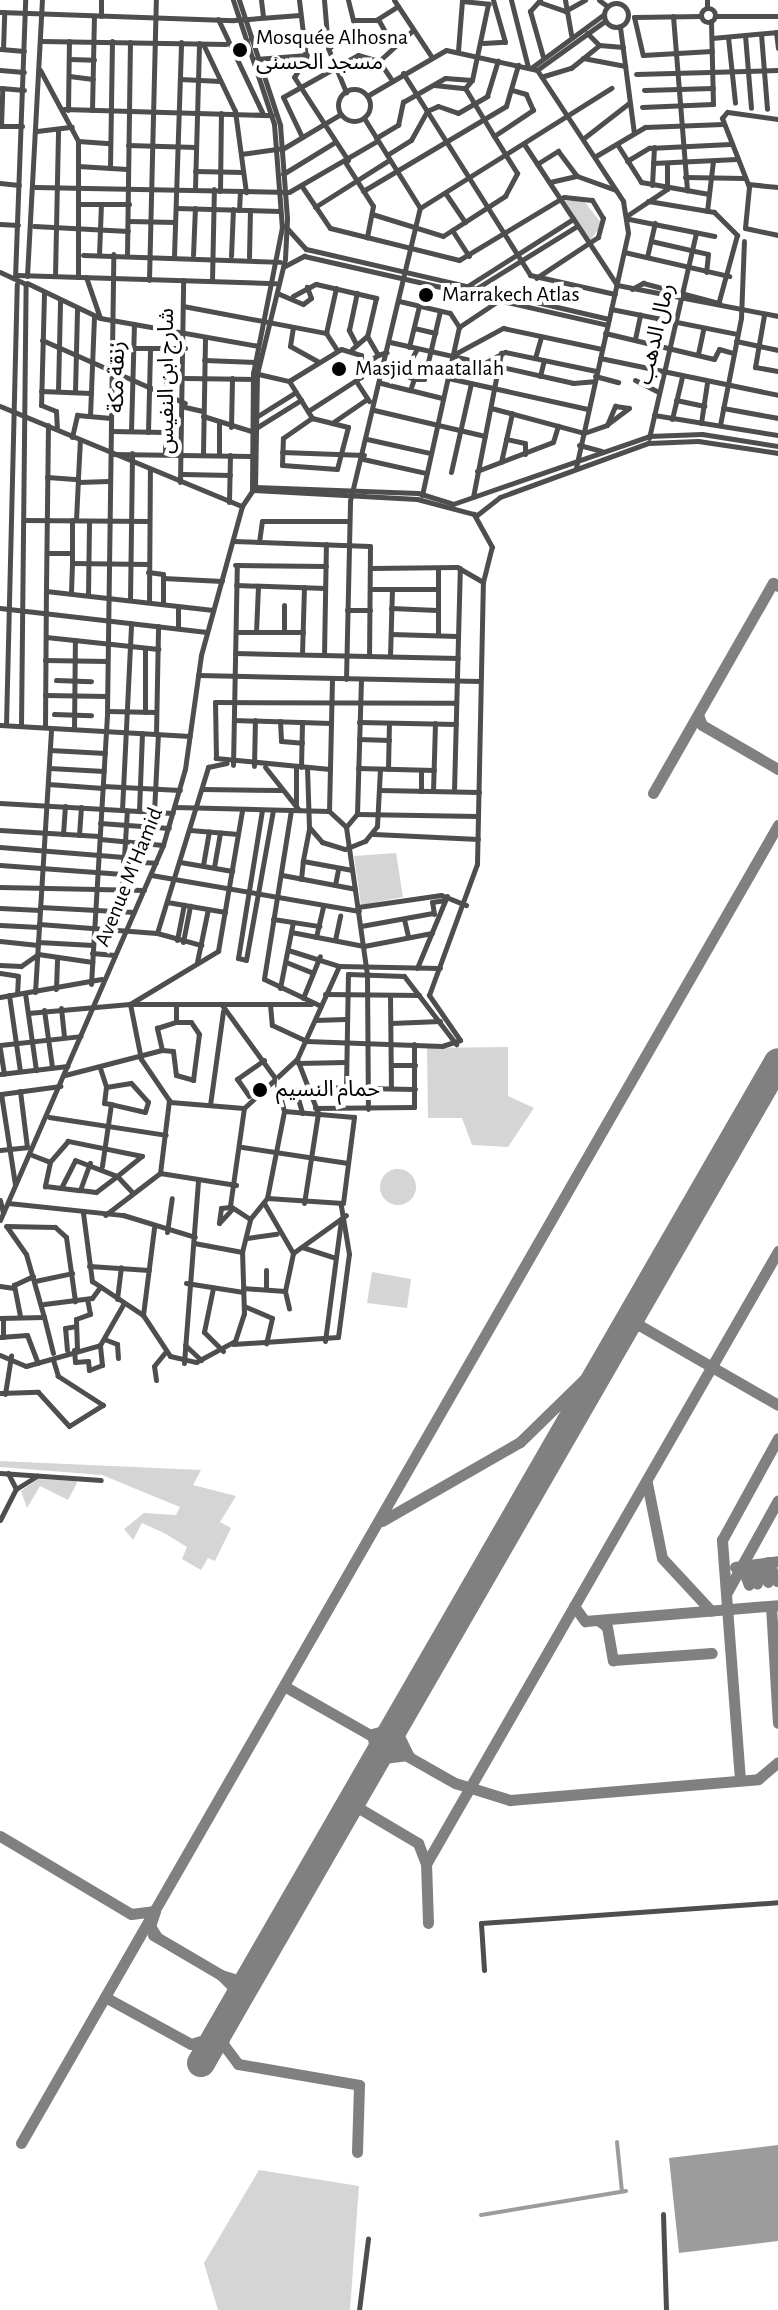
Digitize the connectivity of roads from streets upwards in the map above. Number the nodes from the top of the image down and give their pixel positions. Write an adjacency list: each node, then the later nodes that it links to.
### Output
1 (25, 0): 26 (street)
2 (42, 0): 27 (street)
3 (101, 0): 30 (street)
4 (156, 0): 35 (street)
5 (236, 0): 39 (street)
6 (261, 0): 31 (street)
7 (299, 0): 29 (street)
8 (324, 0): 44 (street)
9 (348, 0): 40 (street)
10 (511, 0): 28 (street)
11 (531, 0): 18 (street)
12 (565, 0): 23 (street)
13 (585, 0): 23 (street)
14 (599, 0): 21 (street)
15 (707, 0): 22 (street)
16 (462, 1): 20 (street); 75 (street)
17 (617, 1): 21 (street); 36 (street)
18 (538, 2): 23 (street); 24 (street)
19 (396, 3): 40 (street); 43 (street)
20 (492, 3): 65 (street); 65 (street)
21 (607, 6): 37 (street)
22 (707, 8): 33 (street); 41 (street)
23 (567, 10): 51 (street)
24 (530, 11): 28 (street); 47 (street)
25 (2, 12): 26 (street); 73 (street)
26 (25, 12): 27 (street); 74 (street)
27 (42, 13): 30 (street); 57 (street)
28 (515, 14): 54 (street)
29 (300, 15): 31 (street); 46 (street)
30 (98, 16): 35 (street); 59 (street)
31 (263, 16): 39 (street)
32 (673, 16): 33 (street); 36 (street); 77 (street)
33 (701, 16): 41 (street)
34 (778, 16): 41 (street)
35 (156, 17): 38 (street); 67 (street)
36 (631, 17): 42 (street); 77 (street)
37 (604, 18): 42 (street); 48 (street); 51 (street)
38 (218, 19): 39 (street); 66 (street)
39 (242, 19): 56 (street)
40 (378, 19): 50 (street)
41 (713, 19): 55 (street)
42 (620, 27): 70 (street)
43 (413, 30): 63 (street); 79 (street)
44 (327, 31): 46 (street); 71 (street)
45 (777, 32): 49 (street); 72 (street)
46 (303, 33): 56 (street); 78 (street)
47 (536, 33): 54 (street); 83 (street)
48 (587, 33): 64 (street); 69 (street)
49 (761, 34): 52 (street); 97 (street)
50 (387, 35): 63 (street); 71 (street)
51 (571, 35): 64 (street); 83 (street)
52 (745, 35): 53 (street); 96 (street)
53 (728, 37): 55 (street); 92 (street)
54 (522, 38): 90 (street)
55 (712, 38): 76 (street)
56 (249, 40): 85 (street)
57 (41, 41): 58 (street); 94 (street)
58 (69, 41): 59 (street); 82 (street)
59 (94, 41): 60 (street); 84 (street)
60 (112, 41): 61 (street); 134 (street)
61 (130, 42): 67 (street); 133 (street)
62 (181, 42): 67 (street); 68 (street); 106 (street)
63 (400, 42): 86 (street)
64 (573, 42): 83 (street)
65 (483, 43): 80 (street)
66 (226, 44): 68 (street); 141 (street)
67 (155, 45): 135 (street)
68 (202, 45): 107 (street); 110 (street)
69 (599, 45): 70 (street); 81 (street)
70 (623, 47): 89 (street)
71 (328, 48): 91 (street)
72 (778, 48)
73 (2, 49): 74 (street)
74 (24, 51): 99 (street)
75 (458, 51): 79 (street); 80 (street)
76 (712, 51): 77 (street); 95 (street)
77 (672, 54): 100 (street)
78 (307, 55): 85 (street); 113 (street)
79 (431, 56): 101 (street)
80 (479, 56): 87 (street); 109 (street)
81 (583, 58): 89 (street); 104 (street)
82 (69, 59): 84 (street); 103 (street)
83 (544, 59): 90 (street)
84 (94, 60): 105 (street)
85 (256, 60): 143 (street)
86 (379, 61): 91 (street); 108 (street)
87 (498, 61): 88 (street); 126 (street)
88 (518, 65): 90 (street); 119 (street)
89 (625, 66): 124 (street)
90 (532, 68): 104 (street)
91 (333, 69): 113 (street); 121 (street)
92 (731, 69): 95 (street); 96 (street); 125 (street)
93 (0, 70): 99 (street)
94 (40, 70): 131 (street); 155 (street)
95 (712, 70): 100 (street); 116 (street)
96 (748, 70): 97 (street); 129 (street)
97 (764, 70): 98 (street); 130 (street)
98 (778, 70)
99 (24, 72): 118 (street)
100 (672, 72): 102 (street); 117 (street)
101 (403, 73): 108 (street); 122 (street)
102 (636, 74)
103 (69, 76): 105 (street); 131 (street)
104 (544, 76): 144 (street)
105 (93, 79): 132 (street)
106 (180, 79): 107 (street); 136 (street)
107 (198, 80): 110 (street); 139 (street)
108 (392, 80): 123 (street)
109 (472, 80): 111 (street); 114 (street)
110 (220, 81): 137 (street)
111 (434, 85): 114 (street); 122 (street)
112 (1, 88): 118 (street); 151 (street)
113 (300, 88): 148 (street); 158 (street)
114 (465, 88): 126 (street)
115 (611, 88): 144 (street)
116 (713, 88): 117 (street); 127 (street)
117 (674, 89): 120 (street); 127 (street)
118 (24, 90): 152 (street)
119 (512, 90): 147 (street); 157 (street)
120 (644, 90)
121 (346, 92): 123 (street); 142 (street)
122 (417, 94): 138 (street); 160 (street)
123 (367, 96): 145 (street)
124 (629, 103): 156 (street); 159 (street)
125 (735, 103)
126 (473, 105): 138 (street); 147 (street)
127 (676, 106): 128 (street); 150 (street)
128 (642, 107)
129 (751, 108)
130 (767, 109)
131 (66, 110): 132 (street); 153 (street)
132 (92, 110): 134 (street)
133 (129, 110): 134 (street); 135 (street); 168 (street)
134 (111, 111): 164 (street)
135 (154, 111): 136 (street); 170 (street)
136 (179, 111): 139 (street); 171 (street)
137 (235, 111): 140 (street); 141 (street); 175 (street)
138 (427, 111): 162 (street); 178 (street)
139 (197, 112): 140 (street); 172 (street)
140 (221, 113): 191 (street)
141 (264, 114): 143 (street)
142 (341, 114): 145 (street); 148 (street)
143 (274, 115): 174 (street)
144 (570, 115): 159 (street); 165 (street)
145 (364, 118): 160 (street)
146 (778, 119): 149 (street)
147 (483, 120): 157 (street); 162 (street)
148 (324, 124): 158 (street); 163 (street)
149 (723, 124): 150 (street); 167 (street)
150 (679, 125): 156 (street); 169 (street)
151 (1, 126): 152 (street)
152 (22, 126): 203 (street)
153 (73, 127): 154 (street); 161 (street)
154 (58, 129): 155 (street); 205 (street)
155 (37, 131): 206 (street)
156 (634, 133): 166 (street)
157 (494, 136): 176 (street)
158 (302, 137): 174 (street)
159 (584, 138): 177 (street)
160 (376, 139): 178 (street); 180 (street)
161 (78, 141): 164 (street); 187 (street)
162 (449, 141): 193 (street); 198 (street)
163 (335, 142): 180 (street); 194 (street)
164 (110, 143): 188 (street)
165 (524, 144): 176 (street); 186 (street)
166 (617, 144): 177 (street); 181 (street)
167 (730, 144): 169 (street); 179 (street)
168 (128, 145): 170 (street); 189 (street)
169 (682, 146): 173 (street); 185 (street)
170 (153, 147): 171 (street); 212 (street)
171 (178, 147): 172 (street); 208 (street)
172 (196, 147): 190 (street)
173 (654, 147): 181 (street); 183 (street)
174 (279, 149): 175 (street); 194 (street); 220 (street)
175 (241, 154): 192 (street)
176 (506, 156): 198 (street); 229 (street)
177 (596, 157): 216 (street)
178 (388, 158): 193 (street); 199 (street)
179 (737, 159): 182 (street); 200 (street)
180 (346, 161): 199 (street); 214 (street)
181 (627, 161): 204 (street)
182 (713, 161): 185 (street); 196 (street)
183 (653, 163): 184 (street); 204 (street)
184 (667, 163): 185 (street); 209 (street)
185 (684, 163): 197 (street)
186 (537, 164): 195 (street); 201 (street)
187 (78, 166): 188 (street); 207 (street)
188 (110, 168): 189 (street)
189 (127, 169): 211 (street)
190 (195, 171): 191 (street); 213 (street)
191 (220, 172): 192 (street); 215 (street)
192 (243, 172): 219 (street)
193 (397, 172): 218 (street); 232 (street)
194 (283, 174): 220 (street)
195 (577, 176): 201 (street); 216 (street)
196 (711, 176): 197 (street); 200 (street); 222 (street)
197 (685, 177): 217 (street)
198 (469, 179): 221 (street); 229 (street)
199 (356, 180): 218 (street); 228 (street)
200 (746, 181): 210 (street); 253 (street)
201 (550, 182): 223 (street)
202 (0, 183): 203 (street)
203 (19, 185): 247 (street)
204 (652, 185): 209 (street)
205 (58, 186): 206 (street); 207 (street); 248 (street)
206 (35, 187): 250 (street)
207 (78, 187): 211 (street); 225 (street)
208 (178, 187): 212 (street); 213 (street); 230 (street)
209 (668, 187): 217 (street); 224 (street)
210 (778, 187)
211 (129, 188): 212 (street); 227 (street)
212 (151, 188): 243 (street)
213 (195, 188): 215 (street)
214 (303, 188): 220 (street); 228 (street)
215 (217, 190): 219 (street); 233 (street)
216 (617, 190): 239 (street)
217 (687, 190): 222 (street)
218 (363, 191): 238 (street)
219 (243, 192): 220 (street); 234 (street)
220 (282, 192): 236 (street); 251 (street)
221 (446, 194): 232 (street); 242 (street)
222 (709, 194): 237 (street)
223 (560, 199): 244 (street); 258 (street); 265 (street)
224 (648, 201): 237 (street); 239 (street)
225 (78, 204): 226 (street); 249 (street)
226 (101, 204): 227 (street); 254 (street)
227 (129, 204): 240 (street)
228 (315, 207): 262 (street)
229 (487, 207): 242 (street); 258 (street)
230 (176, 208): 231 (street); 241 (street)
231 (195, 208): 233 (street); 277 (street)
232 (420, 208): 252 (street)
233 (214, 209): 234 (street); 271 (street)
234 (236, 210): 235 (street); 278 (street)
235 (250, 210): 236 (street); 281 (street)
236 (280, 211): 251 (street)
237 (707, 211): 259 (street)
238 (372, 214): 252 (street); 262 (street)
239 (628, 217): 245 (street); 269 (street)
240 (128, 221): 243 (street); 256 (street)
241 (175, 222): 243 (street); 276 (street)
242 (465, 222): 255 (street)
243 (150, 223): 275 (street)
244 (575, 223): 265 (street); 282 (street)
245 (655, 223): 257 (street); 263 (street)
246 (0, 224): 247 (street)
247 (18, 225): 294 (street)
248 (56, 225): 249 (street); 250 (street); 288 (street)
249 (78, 225): 254 (street); 291 (street)
250 (34, 226): 296 (street)
251 (284, 226): 267 (street); 284 (street)
252 (416, 227): 255 (street); 266 (street)
253 (745, 228): 259 (street); 260 (street)
254 (99, 230): 256 (street); 273 (street)
255 (452, 230): 280 (street)
256 (128, 231): 274 (street)
257 (696, 232): 261 (street); 268 (street, رمال الدهب)
258 (505, 233): 280 (street); 282 (street)
259 (737, 235): 290 (street)
260 (778, 235)
261 (714, 236)
262 (367, 237): 266 (street)
263 (651, 241): 268 (street); 283 (street)
264 (744, 241): 325 (street)
265 (590, 246): 293 (street); 301 (street)
266 (412, 248): 280 (street); 289 (street)
267 (306, 249): 279 (street); 289 (street)
268 (692, 249): 285 (street, رمال الدهب); 287 (street)
269 (624, 252): 283 (street); 301 (street)
270 (113, 254): 273 (street); 274 (street); 295 (street)
271 (213, 254): 277 (street); 278 (street); 299 (street)
272 (83, 255): 273 (street)
273 (99, 255)
274 (127, 255): 275 (street)
275 (150, 256): 276 (street); 297 (street)
276 (174, 256): 277 (street)
277 (193, 256)
278 (231, 256): 281 (street)
279 (304, 256): 284 (street); 289 (street)
280 (469, 256)
281 (249, 257): 284 (street)
282 (519, 257): 293 (street); 305 (street); 306 (street)
283 (647, 257): 285 (street)
284 (280, 265): 300 (street)
285 (688, 267): 287 (street); 308 (street, رمال الدهب)
286 (0, 272): 294 (street)
287 (706, 272): 290 (street)
288 (55, 276): 291 (street); 296 (street)
289 (406, 276): 305 (street); 318 (street)
290 (729, 276): 319 (street)
291 (78, 277): 292 (street)
292 (86, 277): 295 (street); 329 (street)
293 (536, 278): 313 (street)
294 (16, 279): 296 (street); 296 (street); 428 (street)
295 (112, 279): 297 (street); 332 (street)
296 (27, 280): 304 (street)
297 (149, 280): 298 (street)
298 (183, 280): 299 (street); 320 (street, شارح ابن النفيس)
299 (212, 281): 300 (street)
300 (277, 283): 310 (street); 330 (street)
301 (617, 285): 307 (street); 313 (street)
302 (307, 287): 303 (street); 314 (street); 314 (street)
303 (336, 288): 311 (street); 341 (street)
304 (32, 289): 309 (street); 434 (street)
305 (464, 289): 306 (street); 312 (street)
306 (476, 289): 312 (street); 315 (street)
307 (632, 289): 308 (street); 317 (street)
308 (682, 292): 317 (street, رمال الدهب); 319 (street)
309 (44, 293): 316 (street); 350 (street)
310 (277, 293): 314 (street); 330 (street)
311 (357, 293): 345 (street); 355 (street)
312 (471, 294): 315 (street)
313 (615, 294): 323 (street)
314 (293, 296)
315 (501, 298): 333 (street); 337 (street)
316 (60, 300): 322 (street); 356 (street)
317 (680, 300): 319 (street); 334 (street, رمال الدهب)
318 (399, 301): 321 (street); 351 (street)
319 (719, 304): 325 (street)
320 (183, 306): 330 (street); 340 (street, شارح ابن النفيس)
321 (419, 306): 324 (street); 338 (street)
322 (77, 308): 329 (street); 370 (street)
323 (611, 309): 326 (street); 333 (street)
324 (440, 311): 337 (street); 342 (street)
325 (742, 313): 327 (street); 348 (street)
326 (640, 315): 331 (street); 349 (street)
327 (764, 315): 328 (street); 353 (street)
328 (778, 316)
329 (97, 317): 332 (street); 380 (street)
330 (267, 320): 336 (street); 354 (street)
331 (659, 320): 334 (street); 352 (street)
332 (113, 321): 335 (street); 388 (street)
333 (608, 322): 343 (street)
334 (675, 323): 339 (street); 362 (street, رمال الدهب)
335 (134, 324): 340 (street); 358 (street, زنقة مكة)
336 (293, 327): 341 (street); 382 (street)
337 (459, 327): 375 (street)
338 (414, 328): 342 (street); 357 (street)
339 (703, 330): 344 (street); 373 (street)
340 (184, 333): 346 (street); 361 (street, شارح ابن النفيس)
341 (326, 333): 366 (street)
342 (435, 333): 369 (street)
343 (605, 333): 349 (street); 364 (street)
344 (722, 334): 348 (street); 365 (street)
345 (367, 336): 355 (street); 374 (street)
346 (205, 337): 354 (street); 378 (street)
347 (541, 337): 364 (street); 375 (street); 376 (street)
348 (736, 338): 353 (street); 372 (street)
349 (635, 339): 352 (street)
350 (42, 340): 356 (street); 410 (street)
351 (390, 342): 357 (street); 368 (street)
352 (654, 343): 362 (street)
353 (758, 345): 367 (street); 386 (street)
354 (260, 346): 381 (street)
355 (354, 346): 366 (street); 383 (street)
356 (59, 347): 370 (street); 411 (street)
357 (409, 347): 363 (street)
358 (133, 348): 359 (street); 399 (street, زنقة مكة)
359 (150, 348): 360 (street); 406 (street)
360 (167, 348): 361 (street); 416 (street)
361 (185, 348): 394 (street, شارح ابن النفيس)
362 (669, 348): 373 (street); 387 (street, رمال الدهب)
363 (417, 349): 369 (street); 397 (street)
364 (602, 349): 377 (street)
365 (719, 349): 372 (street); 373 (street)
366 (337, 350): 382 (street)
367 (778, 350)
368 (387, 352): 374 (street); 403 (street)
369 (430, 352): 375 (street); 397 (street)
370 (76, 353): 380 (street); 412 (street)
371 (501, 353): 376 (street); 384 (street); 385 (street)
372 (733, 353): 407 (street)
373 (698, 354)
374 (378, 355): 383 (street)
375 (453, 356): 384 (street); 396 (street)
376 (535, 358): 379 (street)
377 (600, 358): 387 (street); 391 (street)
378 (204, 360): 381 (street); 392 (street)
379 (544, 360): 390 (street); 391 (street)
380 (92, 361): 388 (street); 415 (street)
381 (257, 362): 389 (street)
382 (319, 362): 400 (street)
383 (365, 364): 401 (street)
384 (483, 364): 385 (street)
385 (501, 367): 390 (street); 408 (street)
386 (778, 371)
387 (664, 372): 393 (street); 414 (street, رمال الدهب)
388 (112, 373): 399 (street); 438 (street)
389 (255, 376): 395 (street); 400 (street); 440 (street)
390 (540, 376): 391 (street)
391 (595, 376): 402 (street); 429 (street)
392 (204, 377): 394 (street); 395 (street); 433 (street)
393 (682, 377): 405 (street); 421 (street)
394 (185, 378): 422 (street, شارح ابن النفيس)
395 (232, 378): 451 (street)
396 (448, 378): 404 (street); 418 (street)
397 (414, 379): 409 (street)
398 (635, 380): 414 (street)
399 (132, 381): 406 (street); 455 (street, زنقة مكة)
400 (289, 381): 413 (street)
401 (356, 381): 419 (street); 431 (street)
402 (618, 382)
403 (380, 383): 409 (street); 425 (street)
404 (471, 383): 408 (street); 456 (street)
405 (707, 383): 407 (street); 424 (street)
406 (148, 387): 416 (street); 457 (street)
407 (726, 387): 417 (street); 427 (street)
408 (496, 388): 426 (street); 429 (street)
409 (410, 390): 418 (street)
410 (41, 391): 411 (street); 452 (street)
411 (58, 391): 412 (street)
412 (75, 392): 415 (street)
413 (296, 392): 420 (street); 440 (street)
414 (659, 392): 435 (street, رمال الدهب)
415 (91, 393): 436 (street)
416 (166, 394): 422 (street); 458 (street)
417 (778, 395)
418 (443, 398): 448 (street)
419 (367, 399): 425 (street); 430 (street)
420 (301, 400): 431 (street); 453 (street)
421 (676, 400): 424 (street); 441 (street)
422 (185, 405): 433 (street); 476 (street, شارح ابن النفيس)
423 (0, 406): 428 (street)
424 (704, 406): 445 (street)
425 (374, 408): 448 (street); 463 (street)
426 (491, 408): 432 (street); 461 (street)
427 (723, 408): 437 (street); 447 (street)
428 (10, 409): 434 (street); 509 (street)
429 (588, 409): 459 (street)
430 (352, 410): 443 (street); 450 (street)
431 (308, 411): 439 (street)
432 (512, 413): 449 (street); 464 (street)
433 (203, 414): 442 (street); 480 (street)
434 (25, 415): 446 (street); 510 (street)
435 (654, 415): 441 (street); 466 (street, رمال الدهب)
436 (90, 416): 438 (street); 462 (street)
437 (778, 417): 460 (street)
438 (111, 418): 454 (street)
439 (312, 418): 443 (street); 472 (street)
440 (254, 419): 453 (street)
441 (672, 419): 445 (street)
442 (219, 421): 451 (street); 481 (street)
443 (332, 423): 450 (street)
444 (609, 423): 459 (street)
445 (701, 423): 447 (street)
446 (48, 425): 452 (street); 495 (street)
447 (720, 425): 460 (street)
448 (437, 426): 456 (street); 477 (street)
449 (558, 426): 459 (street); 482 (street)
450 (348, 427): 470 (street)
451 (231, 428): 453 (street)
452 (57, 429): 462 (street)
453 (254, 430): 484 (street); 499 (street)
454 (111, 431): 455 (street); 467 (street)
455 (131, 431): 457 (street)
456 (460, 431): 461 (street); 491 (street)
457 (148, 432): 458 (street)
458 (165, 432): 475 (street)
459 (582, 432): 468 (street)
460 (777, 435)
461 (485, 436): 490 (street)
462 (72, 437): 465 (street)
463 (367, 439): 477 (street); 485 (street)
464 (506, 439): 482 (street); 487 (street)
465 (80, 440): 479 (street); 496 (street)
466 (648, 440): 469 (street); 473 (street); 478 (street); 488 (street)
467 (111, 442): 471 (street); 479 (street)
468 (579, 445): 473 (street); 488 (street)
469 (778, 446)
470 (343, 450): 472 (street); 472 (street); 485 (street)
471 (120, 452): 474 (street); 479 (street)
472 (282, 452)
473 (603, 452): 488 (street)
474 (132, 453): 475 (street); 486 (street)
475 (165, 453): 476 (street)
476 (184, 453): 480 (street); 493 (street, شارح ابن النفيس)
477 (430, 453): 492 (street)
478 (778, 453)
479 (111, 454): 486 (street); 497 (street)
480 (203, 454): 481 (street)
481 (219, 454): 483 (street)
482 (525, 454): 487 (street)
483 (230, 455): 484 (street); 494 (street)
484 (250, 456): 499 (street)
485 (363, 457): 492 (street); 500 (street)
486 (131, 461): 489 (street); 515 (street)
487 (501, 462): 490 (street)
488 (576, 465): 502 (street); 506 (street)
489 (150, 470): 498 (street); 516 (street)
490 (477, 471): 503 (street)
491 (451, 472)
492 (426, 473): 501 (street)
493 (183, 474): 494 (street); 498 (street, شارح ابن النفيس)
494 (230, 475): 504 (street)
495 (47, 477): 496 (street); 511 (street)
496 (78, 480): 497 (street); 512 (street)
497 (109, 481): 514 (street)
498 (180, 482): 504 (street)
499 (254, 489): 500 (street); 505 (street, Avenue M'Hamid)
500 (353, 495): 501 (street); 517 (street)
501 (422, 497): 503 (street); 507 (street)
502 (481, 497): 503 (street); 506 (street)
503 (471, 500): 507 (street)
504 (229, 502): 505 (street)
505 (242, 506): 519 (street, Avenue M'Hamid)
506 (485, 508): 507 (street); 518 (street)
507 (472, 513): 518 (street)
508 (0, 520): 509 (street)
509 (8, 520): 556 (street)
510 (24, 520): 511 (street); 558 (street)
511 (47, 520): 512 (street); 523 (street)
512 (74, 520): 513 (street); 524 (street)
513 (89, 521): 514 (street); 526 (street)
514 (109, 521): 515 (street); 527 (street)
515 (130, 521): 516 (street); 528 (street)
516 (149, 521): 529 (street)
517 (349, 521): 520 (street); 522 (street)
518 (485, 529): 539 (street)
519 (233, 541): 520 (street); 530 (street, Avenue M'Hamid)
520 (259, 542): 521 (street)
521 (326, 544): 522 (street); 532 (street)
522 (349, 545): 533 (street); 560 (street)
523 (47, 553): 524 (street); 547 (street)
524 (72, 553): 525 (street)
525 (72, 563): 526 (street); 548 (street)
526 (89, 564): 527 (street); 549 (street)
527 (108, 564): 528 (street); 550 (street)
528 (130, 564): 529 (street); 551 (street)
529 (148, 564): 536 (street)
530 (226, 564): 531 (street); 538 (street, Avenue M'Hamid)
531 (237, 565): 532 (street); 540 (street)
532 (326, 566): 543 (street)
533 (371, 568): 534 (street); 544 (street)
534 (438, 568): 535 (street); 546 (street)
535 (460, 568): 539 (street); 575 (street)
536 (148, 572): 537 (street); 552 (street)
537 (163, 578): 538 (street); 553 (street)
538 (222, 581): 559 (street, Avenue M'Hamid)
539 (483, 582): 602 (street)
540 (236, 585): 541 (street); 569 (street)
541 (258, 586): 542 (street); 570 (street)
542 (304, 587): 543 (street); 572 (street)
543 (325, 588): 584 (street)
544 (370, 589): 545 (street); 561 (street)
545 (392, 589): 546 (street); 557 (street)
546 (438, 589): 562 (street)
547 (46, 591): 548 (street); 563 (street)
548 (71, 592): 549 (street)
549 (88, 595): 550 (street)
550 (108, 597): 551 (street); 564 (street)
551 (130, 600): 552 (street)
552 (149, 602): 553 (street)
553 (163, 604): 555 (street)
554 (284, 605): 571 (street)
555 (178, 606): 559 (street); 567 (street)
556 (3, 608): 558 (street); 592 (street)
557 (391, 608): 562 (street); 573 (street)
558 (23, 610): 563 (street); 627 (street)
559 (213, 610): 568 (street, Avenue M'Hamid)
560 (347, 610): 561 (street); 585 (street)
561 (370, 610): 586 (street)
562 (437, 610): 574 (street)
563 (46, 613): 564 (street); 576 (street)
564 (108, 620): 565 (street); 578 (street)
565 (131, 622): 566 (street); 579 (street)
566 (158, 626): 567 (street); 581 (street)
567 (178, 628): 568 (street)
568 (207, 632): 593 (street, Avenue M'Hamid)
569 (236, 632): 570 (street); 582 (street)
570 (256, 632): 571 (street)
571 (284, 632): 572 (street)
572 (303, 632): 583 (street)
573 (391, 634): 574 (street); 587 (street)
574 (438, 635): 575 (street)
575 (457, 636): 588 (street)
576 (46, 637): 577 (street); 589 (street)
577 (75, 640): 578 (street); 590 (street)
578 (108, 643): 579 (street); 591 (street)
579 (128, 646): 580 (street); 611 (street)
580 (145, 648): 581 (street); 612 (street)
581 (158, 649): 613 (street)
582 (235, 653): 583 (street); 594 (street)
583 (302, 654): 584 (street)
584 (324, 655): 585 (street)
585 (346, 655): 586 (street); 596 (street)
586 (369, 655): 587 (street)
587 (390, 656): 588 (street)
588 (458, 658): 601 (street)
589 (45, 660): 590 (street); 603 (street)
590 (75, 660): 591 (street); 599 (street)
591 (107, 661): 605 (street)
592 (3, 662): 626 (street)
593 (198, 675): 594 (street); 634 (street, Avenue M'Hamid)
594 (235, 676): 595 (street); 606 (street)
595 (332, 679): 596 (street); 607 (street)
596 (346, 679): 597 (street)
597 (361, 679): 601 (street); 608 (street)
598 (56, 680): 599 (street)
599 (74, 680): 600 (street); 604 (street)
600 (91, 681)
601 (457, 681): 602 (street); 609 (street)
602 (480, 681): 663 (street)
603 (45, 695): 604 (street); 628 (street)
604 (74, 695): 605 (street); 615 (street)
605 (107, 696): 610 (street)
606 (234, 698): 607 (street); 617 (street); 640 (street)
607 (332, 700): 608 (street); 622 (street)
608 (360, 700): 609 (street); 621 (street)
609 (456, 703): 625 (street)
610 (107, 711): 611 (street); 630 (street)
611 (126, 711): 612 (street); 631 (street)
612 (145, 712): 613 (street)
613 (156, 712): 633 (street)
614 (54, 714): 615 (street)
615 (74, 714): 616 (street); 629 (street)
616 (91, 715)
617 (234, 720): 618 (street); 640 (street)
618 (255, 720): 619 (street); 641 (street)
619 (280, 721): 620 (street); 637 (street)
620 (302, 722): 622 (street); 637 (street)
621 (359, 722): 623 (street); 635 (street)
622 (331, 723): 646 (street)
623 (389, 723): 624 (street); 636 (street)
624 (435, 723): 625 (street); 649 (street)
625 (456, 724): 662 (street)
626 (3, 725): 627 (street)
627 (21, 726): 628 (street)
628 (48, 728): 629 (street); 638 (street)
629 (74, 729): 630 (street)
630 (106, 731): 631 (street); 639 (street)
631 (126, 732): 632 (street); 653 (street)
632 (142, 733): 633 (street); 654 (street)
633 (157, 734): 634 (street); 655 (street)
634 (190, 736): 657 (street, Avenue M'Hamid)
635 (359, 739): 636 (street); 645 (street)
636 (389, 740): 647 (street)
637 (302, 743): 643 (street)
638 (49, 750): 639 (street); 644 (street)
639 (105, 753): 650 (street)
640 (230, 764): 641 (street); 656 (street)
641 (254, 766): 642 (street)
642 (264, 766): 643 (street); 658 (street)
643 (302, 767): 646 (street); 670 (street); 670 (street)
644 (49, 768): 650 (street); 651 (street)
645 (358, 768): 647 (street); 679 (street)
646 (330, 769): 677 (street)
647 (384, 769): 648 (street); 659 (street)
648 (421, 770): 649 (street); 660 (street)
649 (434, 770): 661 (street)
650 (104, 771): 652 (street)
651 (48, 784): 652 (street); 665 (street)
652 (103, 787): 653 (street); 668 (street)
653 (123, 787): 654 (street); 671 (street)
654 (139, 788): 655 (street); 676 (street)
655 (155, 789): 657 (street); 678 (street)
656 (202, 789): 658 (street); 669 (street)
657 (180, 790): 672 (street, Avenue M'Hamid)
658 (281, 790): 670 (street)
659 (380, 790): 660 (street); 680 (street)
660 (421, 791): 661 (street)
661 (433, 791): 662 (street)
662 (454, 791): 663 (street)
663 (479, 792): 681 (street)
664 (0, 803): 665 (street)
665 (46, 805): 666 (street); 690 (street)
666 (65, 806): 667 (street); 692 (street)
667 (81, 807): 668 (street); 695 (street)
668 (101, 808): 671 (street); 682 (street)
669 (197, 808): 672 (street); 673 (street); 688 (street)
670 (298, 809): 675 (street); 677 (street); 684 (street); 720 (street)
671 (124, 810): 676 (street); 683 (street)
672 (174, 810): 678 (street); 686 (street, Avenue M'Hamid)
673 (242, 810): 674 (street); 693 (street)
674 (262, 810): 675 (street); 731 (street)
675 (273, 810): 732 (street)
676 (139, 811): 678 (street)
677 (329, 811): 685 (street)
678 (154, 812)
679 (357, 814): 680 (street); 685 (street)
680 (380, 815): 681 (street); 694 (street)
681 (478, 816): 697 (street)
682 (100, 823): 683 (street); 696 (street)
683 (126, 824): 686 (street); 698 (street)
684 (309, 827): 701 (street); 703 (street)
685 (346, 827): 701 (street)
686 (169, 828): 699 (street, Avenue M'Hamid)
687 (0, 830): 690 (street)
688 (190, 830): 689 (street); 707 (street)
689 (209, 832): 691 (street); 711 (street)
690 (45, 833): 692 (street); 702 (street)
691 (220, 833): 693 (street); 712 (street)
692 (63, 834): 695 (street)
693 (238, 834): 717 (street)
694 (372, 834): 697 (street); 701 (street)
695 (79, 835): 696 (street)
696 (100, 837): 698 (street); 704 (street)
697 (478, 839): 736 (street)
698 (125, 842): 699 (street); 705 (street)
699 (163, 845): 708 (street, Avenue M'Hamid)
700 (0, 847): 702 (street)
701 (349, 848): 715 (street)
702 (44, 850): 704 (street); 713 (street)
703 (305, 850): 706 (street); 709 (street)
704 (98, 855): 705 (street); 716 (street)
705 (124, 859): 708 (street); 718 (street)
706 (303, 861): 709 (street); 722 (street)
707 (180, 862): 711 (street); 721 (street)
708 (156, 863): 719 (street, Avenue M'Hamid)
709 (319, 864): 714 (street)
710 (0, 865): 713 (street)
711 (203, 865): 712 (street)
712 (214, 867): 717 (street)
713 (43, 868): 716 (street); 725 (street)
714 (338, 869): 715 (street); 723 (street)
715 (352, 870): 728 (street)
716 (97, 871): 718 (street); 726 (street)
717 (232, 871): 730 (street)
718 (123, 874): 727 (street)
719 (151, 875): 721 (street); 729 (street, Avenue M'Hamid)
720 (282, 875): 722 (street); 733 (street)
721 (173, 879): 730 (street); 735 (street)
722 (301, 879): 723 (street)
723 (335, 885): 728 (street)
724 (0, 887): 725 (street)
725 (42, 888): 726 (street); 740 (street)
726 (96, 889): 727 (street); 743 (street)
727 (122, 889): 729 (street)
728 (355, 889): 742 (street)
729 (144, 890): 744 (street, Avenue M'Hamid)
730 (228, 890): 731 (street); 745 (street)
731 (248, 893): 732 (street); 732 (street)
732 (258, 895): 733 (street)
733 (277, 898): 738 (street); 748 (street)
734 (446, 898): 736 (street); 742 (street); 746 (street); 751 (street)
735 (167, 902): 737 (street); 759 (street)
736 (466, 905): 783 (street)
737 (187, 906): 741 (street); 765 (street)
738 (323, 906): 742 (street); 754 (street)
739 (0, 908): 740 (street)
740 (40, 908): 743 (street); 753 (street)
741 (208, 909): 745 (street); 768 (street)
742 (358, 909): 755 (street)
743 (95, 910): 744 (street); 756 (street)
744 (134, 912): 757 (street, Avenue M'Hamid)
745 (225, 912): 777 (street)
746 (433, 913): 749 (street); 751 (street)
747 (340, 916): 763 (street)
748 (273, 919): 750 (street); 789 (street)
749 (404, 919): 755 (street); 762 (street)
750 (293, 922): 754 (street); 758 (street)
751 (435, 923): 760 (street)
752 (0, 925): 753 (street)
753 (39, 926): 756 (street); 766 (street)
754 (319, 926): 761 (street)
755 (361, 926): 769 (street)
756 (94, 928): 757 (street); 767 (street)
757 (125, 932): 759 (street); 773 (street, Avenue M'Hamid)
758 (291, 932): 761 (street); 770 (street)
759 (157, 933): 765 (street)
760 (432, 933): 762 (street); 782 (street)
761 (316, 937): 763 (street)
762 (408, 937): 769 (street)
763 (335, 940): 769 (street)
764 (0, 941): 766 (street)
765 (180, 941): 768 (street)
766 (38, 943): 767 (street); 772 (street)
767 (93, 945): 771 (street)
768 (201, 945): 777 (street)
769 (364, 946): 781 (street)
770 (288, 950): 774 (street); 778 (street)
771 (92, 953): 773 (street); 776 (street)
772 (38, 954): 775 (street); 779 (street); 791 (street)
773 (115, 955): 787 (street, Avenue M'Hamid)
774 (320, 956): 780 (street); 785 (street)
775 (57, 960): 776 (street); 790 (street)
776 (92, 962): 788 (street)
777 (197, 962): 803 (street)
778 (286, 962): 785 (street); 789 (street)
779 (0, 965)
780 (339, 966): 781 (street); 794 (street)
781 (367, 967): 782 (street); 786 (street)
782 (417, 968): 783 (street)
783 (440, 968): 826 (street)
784 (0, 973): 793 (street)
785 (313, 973): 801 (street)
786 (367, 974): 796 (street); 797 (street); 799 (street)
787 (102, 979): 788 (street); 802 (street, Avenue M'Hamid)
788 (91, 984): 790 (street)
789 (280, 988): 801 (street)
790 (56, 989): 791 (street)
791 (35, 992): 792 (street)
792 (25, 993): 793 (street); 810 (street)
793 (17, 994): 795 (street)
794 (325, 994): 796 (street); 806 (street)
795 (9, 995): 800 (street); 823 (street)
796 (345, 995): 797 (street); 811 (street)
797 (368, 995): 798 (street); 821 (street)
798 (390, 995): 799 (street); 815 (street)
799 (419, 995): 813 (street)
800 (0, 997)
801 (303, 998): 806 (street)
802 (94, 1004): 803 (street); 807 (street); 817 (street, Avenue M'Hamid)
803 (130, 1004): 804 (street); 829 (street)
804 (176, 1004): 808 (street); 814 (street)
805 (270, 1004): 806 (street); 808 (street); 820 (street)
806 (320, 1006): 812 (street)
807 (61, 1008): 809 (street); 816 (street)
808 (222, 1008): 830 (street); 856 (street)
809 (44, 1010): 810 (street); 818 (street)
810 (28, 1013): 819 (street)
811 (345, 1019): 812 (street); 822 (street)
812 (315, 1020): 820 (street)
813 (441, 1021): 815 (street); 826 (street)
814 (176, 1022): 828 (street); 828 (street)
815 (391, 1023): 824 (street)
816 (64, 1036): 817 (street); 818 (street)
817 (81, 1036): 835 (street, Avenue M'Hamid)
818 (48, 1038): 819 (street); 836 (street)
819 (31, 1041): 823 (street); 838 (street)
820 (306, 1041): 822 (street); 831 (street)
821 (368, 1041): 822 (street); 824 (street); 847 (street)
822 (345, 1042): 832 (street)
823 (16, 1043): 827 (street); 839 (street)
824 (391, 1044): 825 (street); 833 (street)
825 (414, 1044): 826 (street); 834 (street)
826 (456, 1044)
827 (0, 1047): 840 (street)
828 (162, 1050): 829 (street)
829 (141, 1059): 837 (street); 854 (street)
830 (264, 1060): 842 (street); 853 (street)
831 (298, 1061): 832 (street); 842 (street); 846 (street)
832 (345, 1062): 844 (street)
833 (391, 1065): 834 (street); 848 (street)
834 (415, 1065): 849 (street)
835 (68, 1066): 836 (street); 841 (street, Avenue M'Hamid)
836 (52, 1067): 838 (street)
837 (100, 1068): 841 (street); 845 (street)
838 (36, 1070): 839 (street)
839 (20, 1071): 840 (street)
840 (2, 1074)
841 (65, 1075): 843 (street, Avenue M'Hamid)
842 (275, 1078): 851 (street); 853 (street)
843 (60, 1086): 850 (street); 862 (street, Avenue M'Hamid)
844 (346, 1086): 846 (street); 847 (street)
845 (106, 1087): 855 (street); 855 (street)
846 (308, 1087): 860 (street)
847 (369, 1087): 848 (street); 858 (street)
848 (391, 1088): 849 (street)
849 (415, 1089): 858 (street)
850 (20, 1091): 852 (street); 867 (street)
851 (280, 1091): 859 (street); 861 (street)
852 (1, 1094): 869 (street)
853 (249, 1096): 857 (street)
854 (170, 1102): 856 (street); 864 (street)
855 (111, 1104): 863 (street)
856 (210, 1105): 857 (street)
857 (244, 1108): 868 (street)
858 (368, 1109): 860 (street)
859 (284, 1111): 861 (street); 871 (street)
860 (316, 1111): 861 (street); 873 (street); 876 (street)
861 (302, 1113)
862 (48, 1117): 863 (street); 866 (street, Avenue M'Hamid)
863 (109, 1125): 864 (street); 865 (street)
864 (166, 1135): 878 (street)
865 (107, 1145): 874 (street); 877 (street); 879 (street)
866 (36, 1146): 867 (street); 872 (street, Avenue M'Hamid)
867 (27, 1147): 869 (street)
868 (242, 1147): 871 (street); 881 (street)
869 (10, 1148): 870 (street); 882 (street)
870 (0, 1150)
871 (275, 1152): 873 (street); 889 (street)
872 (32, 1155): 874 (street); 882 (street, Avenue M'Hamid)
873 (311, 1158): 876 (street); 891 (street)
874 (50, 1162): 883 (street)
875 (90, 1163): 877 (street); 883 (street); 884 (street)
876 (348, 1163): 892 (street)
877 (102, 1166): 879 (street)
878 (160, 1173): 880 (street); 885 (street)
879 (117, 1176): 884 (street); 885 (street)
880 (198, 1180): 881 (street); 903 (street)
881 (236, 1185): 898 (street)
882 (15, 1186): 890 (street, Avenue M'Hamid)
883 (61, 1188): 884 (street)
884 (80, 1190)
885 (133, 1193): 887 (street)
886 (172, 1198): 900 (street)
887 (126, 1199): 894 (street); 895 (street)
888 (0, 1200): 897 (street)
889 (266, 1200): 891 (street); 898 (street); 901 (street)
890 (8, 1203): 893 (street); 897 (street, Avenue M'Hamid)
891 (304, 1203): 892 (street)
892 (341, 1206): 896 (street)
893 (83, 1213): 894 (street); 908 (street)
894 (105, 1215): 895 (street)
895 (123, 1215): 899 (street)
896 (344, 1217): 904 (street); 907 (street); 935 (street)
897 (2, 1219): 912 (street); 913 (street)
898 (250, 1219): 902 (street)
899 (154, 1228): 900 (street); 910 (street)
900 (167, 1232): 903 (street)
901 (277, 1234): 902 (street); 906 (street)
902 (247, 1238): 905 (street)
903 (194, 1240): 905 (street); 914 (street)
904 (302, 1247): 906 (street); 907 (street)
905 (242, 1252): 920 (street)
906 (293, 1253): 921 (street)
907 (335, 1258): 935 (street)
908 (89, 1266): 909 (street); 916 (street)
909 (121, 1267): 910 (street); 923 (street)
910 (149, 1270): 929 (street)
911 (266, 1270): 917 (street)
912 (72, 1273): 913 (street); 924 (street)
913 (34, 1278): 918 (street); 926 (street)
914 (186, 1283): 919 (street); 938 (street)
915 (0, 1286): 918 (street)
916 (100, 1287): 922 (street); 923 (street)
917 (266, 1287): 920 (street); 921 (street)
918 (14, 1288): 930 (street)
919 (213, 1288): 920 (street); 942 (street)
920 (243, 1290): 927 (street)
921 (285, 1291): 928 (street)
922 (87, 1299): 924 (street); 933 (street)
923 (117, 1299): 925 (street)
924 (75, 1301): 926 (street)
925 (124, 1303): 929 (street); 936 (street)
926 (43, 1304): 931 (street)
927 (244, 1306): 937 (street); 939 (street)
928 (289, 1309)
929 (143, 1315): 941 (street)
930 (20, 1316): 931 (street); 932 (street)
931 (44, 1317): 945 (street)
932 (1, 1318): 934 (street)
933 (76, 1326): 940 (street); 940 (street)
934 (2, 1337): 948 (street)
935 (325, 1341): 937 (street)
936 (102, 1342): 940 (street); 940 (street); 946 (street)
937 (266, 1343): 939 (street)
938 (185, 1345): 947 (street); 949 (street)
939 (232, 1345): 942 (street)
940 (73, 1350): 945 (street)
941 (166, 1351): 949 (street); 950 (street)
942 (223, 1351): 947 (street)
943 (11, 1354): 944 (street); 948 (street); 951 (street)
944 (0, 1355)
945 (53, 1357): 948 (street); 951 (street)
946 (118, 1358)
947 (202, 1360): 949 (street)
948 (38, 1363)
949 (184, 1363)
950 (156, 1380)
951 (2, 1394)
952 (0, 1473): 953 (street)
953 (8, 1473): 954 (street); 956 (street)
954 (37, 1475): 955 (street); 956 (street)
955 (101, 1480)
956 (16, 1489): 957 (street)
957 (0, 1520)
958 (778, 1902): 959 (street)
959 (484, 1970)
960 (663, 2214): 963 (street)
961 (368, 2239): 962 (street)
962 (359, 2310)
963 (666, 2310)

